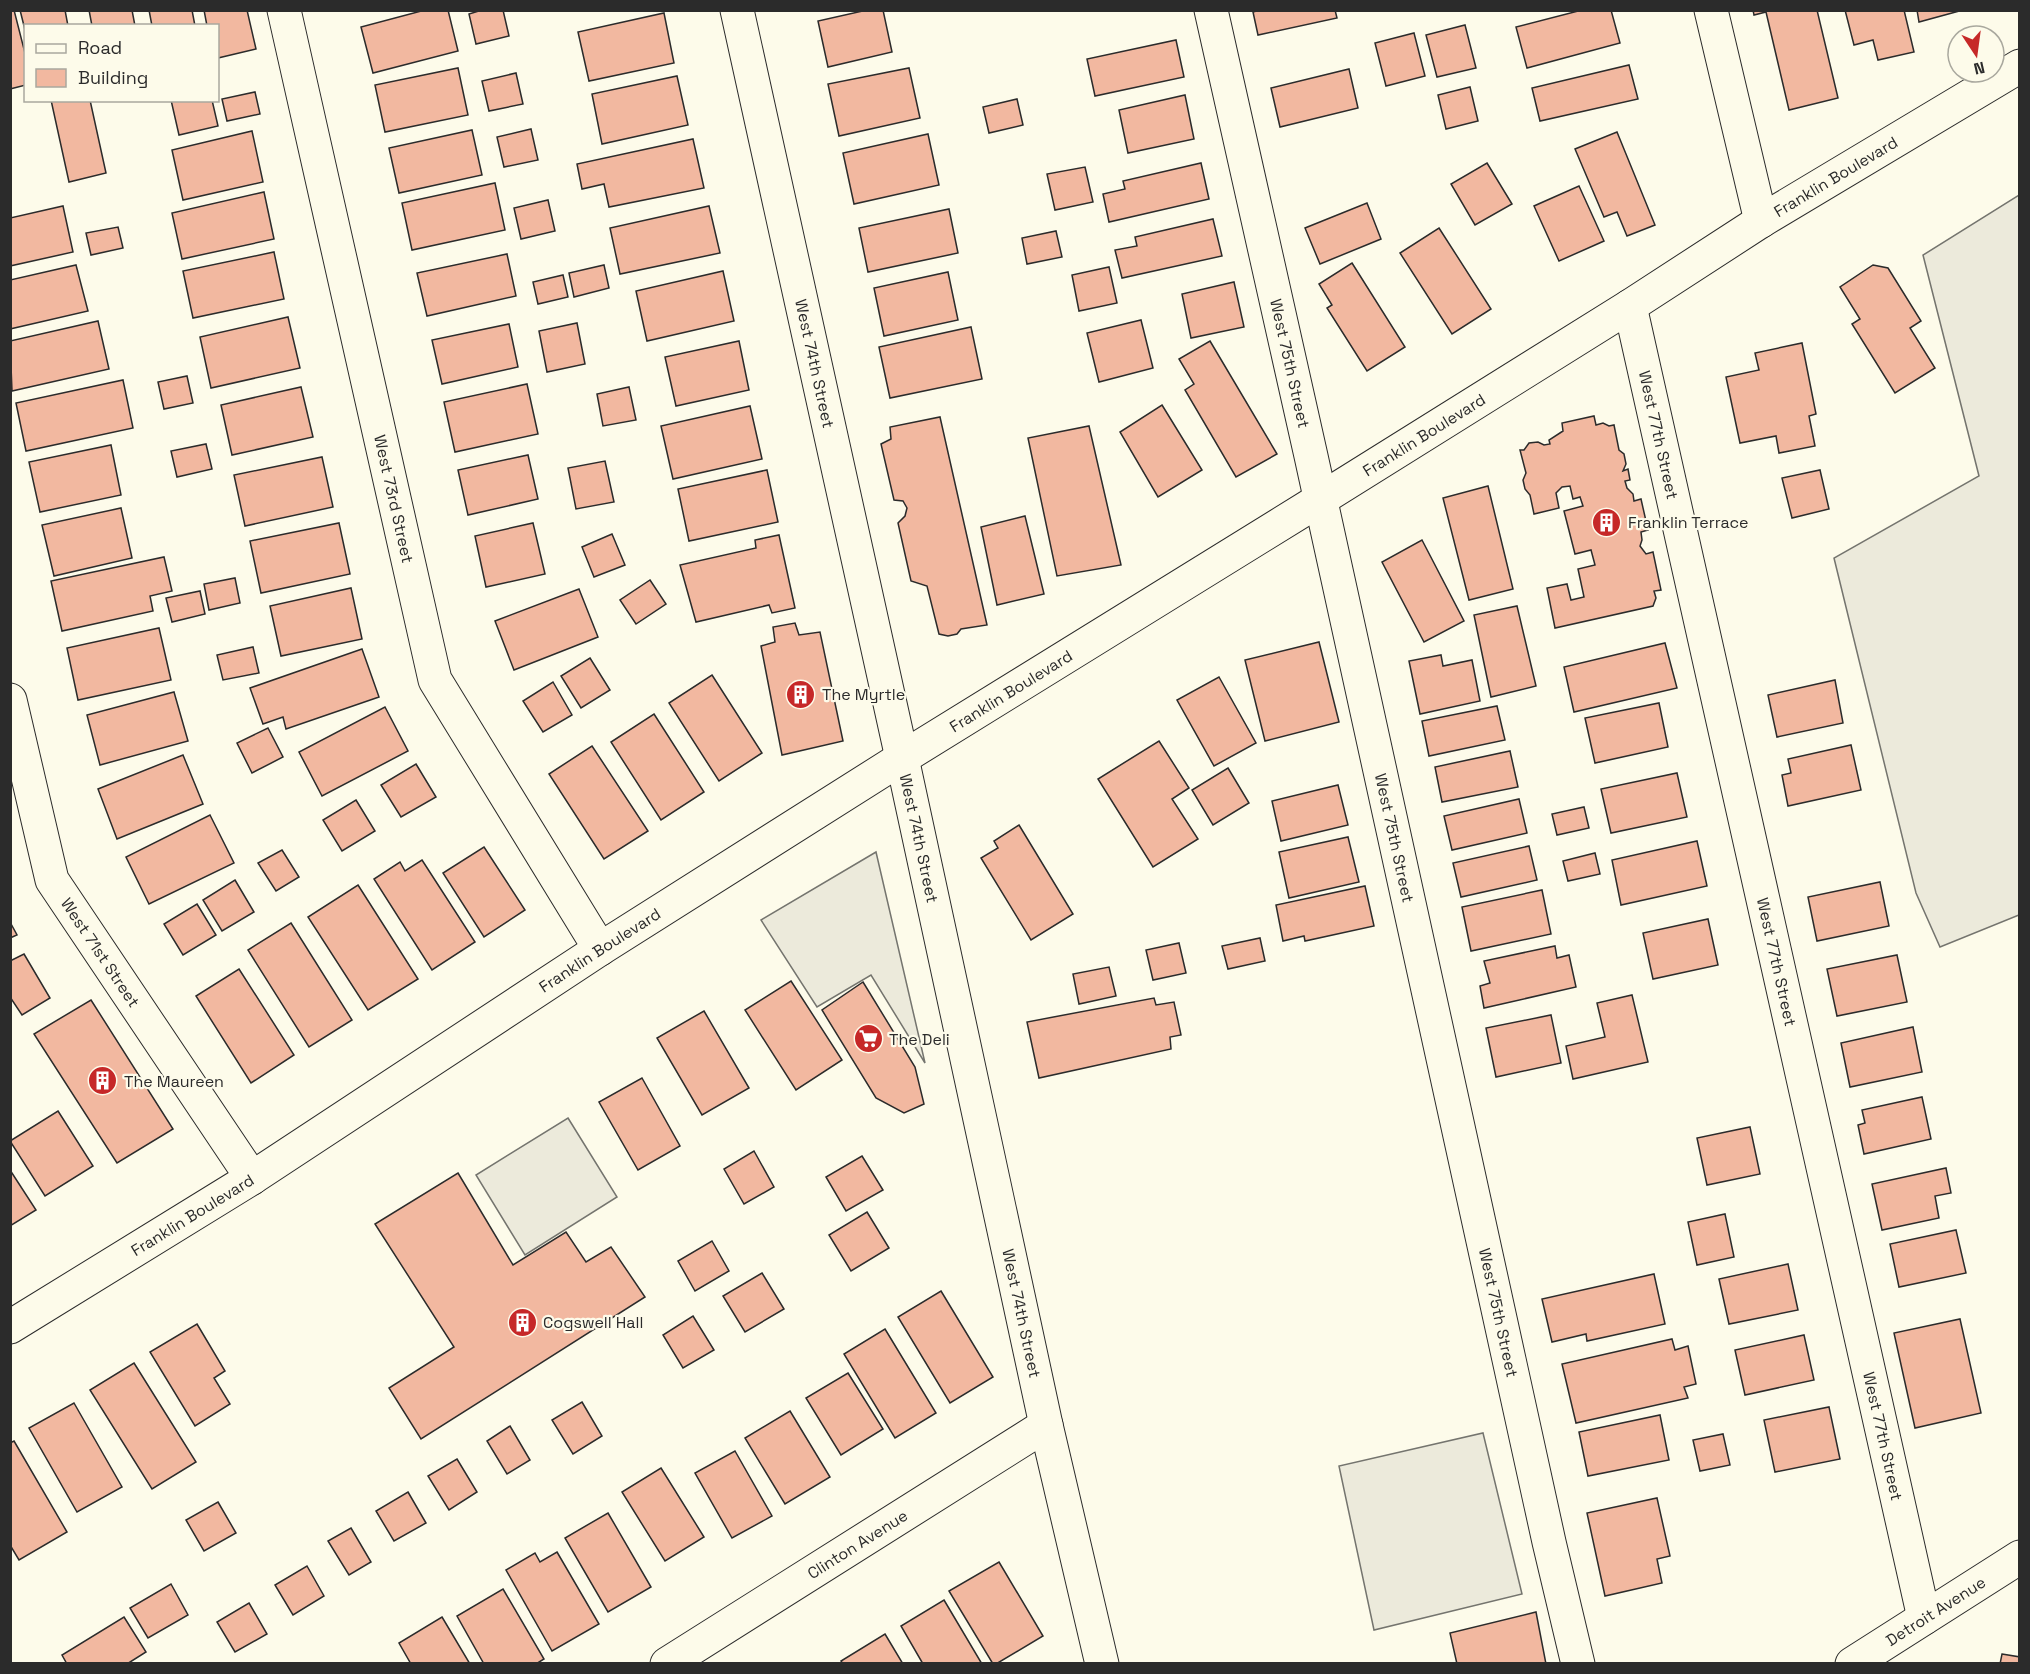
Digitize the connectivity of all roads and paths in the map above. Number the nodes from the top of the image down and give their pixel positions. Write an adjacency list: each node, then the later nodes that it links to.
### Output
1 (284, 10): 11 (street, West 73rd Street)
2 (737, 10): 10 (street, West 74th Street)
3 (1211, 10): 8 (street, West 75th Street)
4 (1711, 10): 6 (street)
5 (2019, 66): 6 (street, Franklin Boulevard)
6 (1761, 221): 7 (street, Franklin Boulevard)
7 (1630, 306): 8 (street, Franklin Boulevard); 16 (street, West 77th Street)
8 (1321, 499): 10 (street, Franklin Boulevard); 19 (street, West 75th Street)
9 (10, 700): 12 (street, West 71st Street)
10 (902, 758): 11 (street, Franklin Boulevard); 14 (street, West 74th Street)
11 (600, 949): 12 (street, Franklin Boulevard)
12 (252, 1178): 13 (street, Franklin Boulevard)
13 (10, 1327)
14 (1046, 1425): 17 (street, Clinton Avenue); 18 (street, West 74th Street)
15 (2019, 1557): 16 (street, Detroit Avenue)
16 (1924, 1618): 20 (street, Detroit Avenue)
17 (667, 1664)
18 (1102, 1664)
19 (1578, 1664)
20 (1852, 1664)

